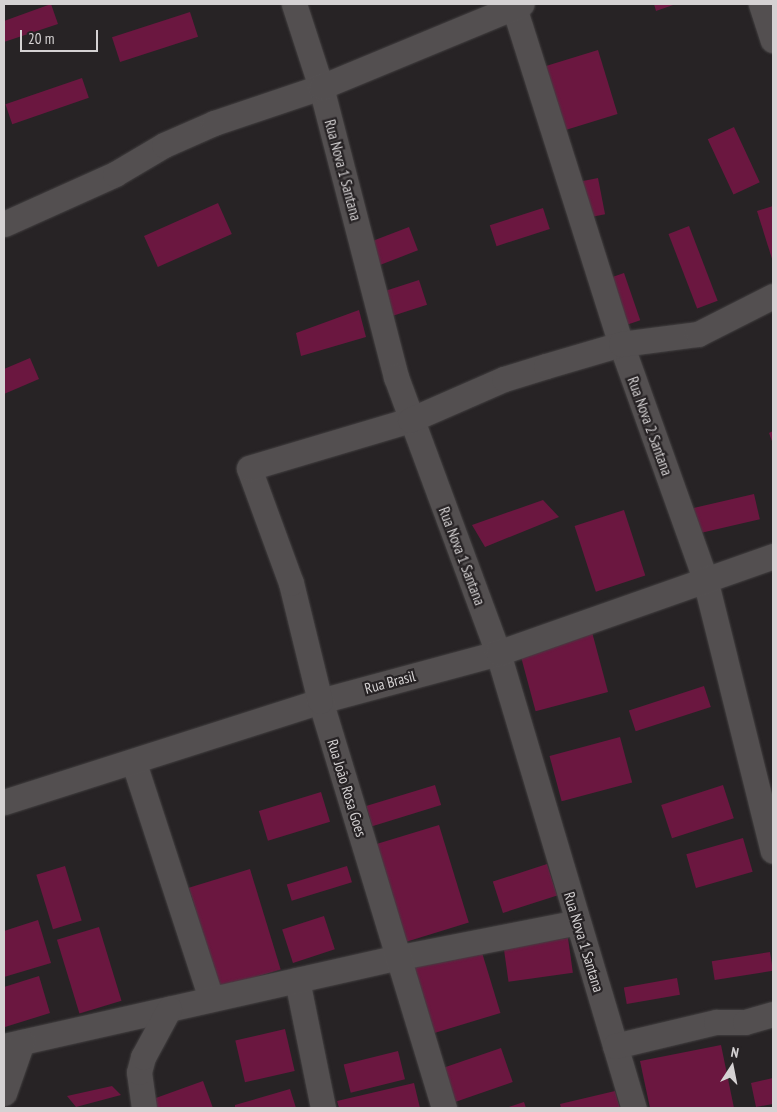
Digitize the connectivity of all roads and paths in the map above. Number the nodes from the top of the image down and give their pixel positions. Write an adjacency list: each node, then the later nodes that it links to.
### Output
1 (294, 4): 5 (street, Rua Nova 1 Santana)
2 (761, 4): 4 (street)
3 (516, 5): 5 (street); 8 (street, Rua Nova 2 Santana)
4 (773, 40)
5 (321, 87): 6 (street); 9 (street, Rua Nova 1 Santana)
6 (4, 224)
7 (773, 296): 8 (street)
8 (621, 344): 9 (street); 11 (street, Rua Nova 2 Santana)
9 (410, 420): 12 (street, Rua Nova 1 Santana); 13 (street, Rua João Rosa Goes)
10 (773, 556): 11 (street, Rua Brasil)
11 (705, 579): 12 (street, Rua Brasil); 16 (street, Rua Nova 2 Santana)
12 (498, 653): 13 (street, Rua Brasil); 17 (street, Rua Nova 1 Santana)
13 (320, 701): 14 (street, Rua Brasil); 18 (street, Rua João Rosa Goes)
14 (134, 763): 15 (street, Rua Brasil); 20 (street)
15 (4, 802)
16 (773, 851)
17 (578, 922): 18 (street); 24 (street, Rua Nova 1 Santana)
18 (400, 957): 19 (street); 28 (street, Rua João Rosa Goes)
19 (297, 980): 20 (street); 27 (street)
20 (211, 999): 21 (street)
21 (169, 1008): 23 (street); 26 (street)
22 (773, 1014): 24 (street)
23 (13, 1044): 25 (street)
24 (615, 1046): 29 (street, Rua Nova 1 Santana)
25 (4, 1093)
26 (144, 1108)
27 (323, 1108)
28 (444, 1108)
29 (634, 1108)

